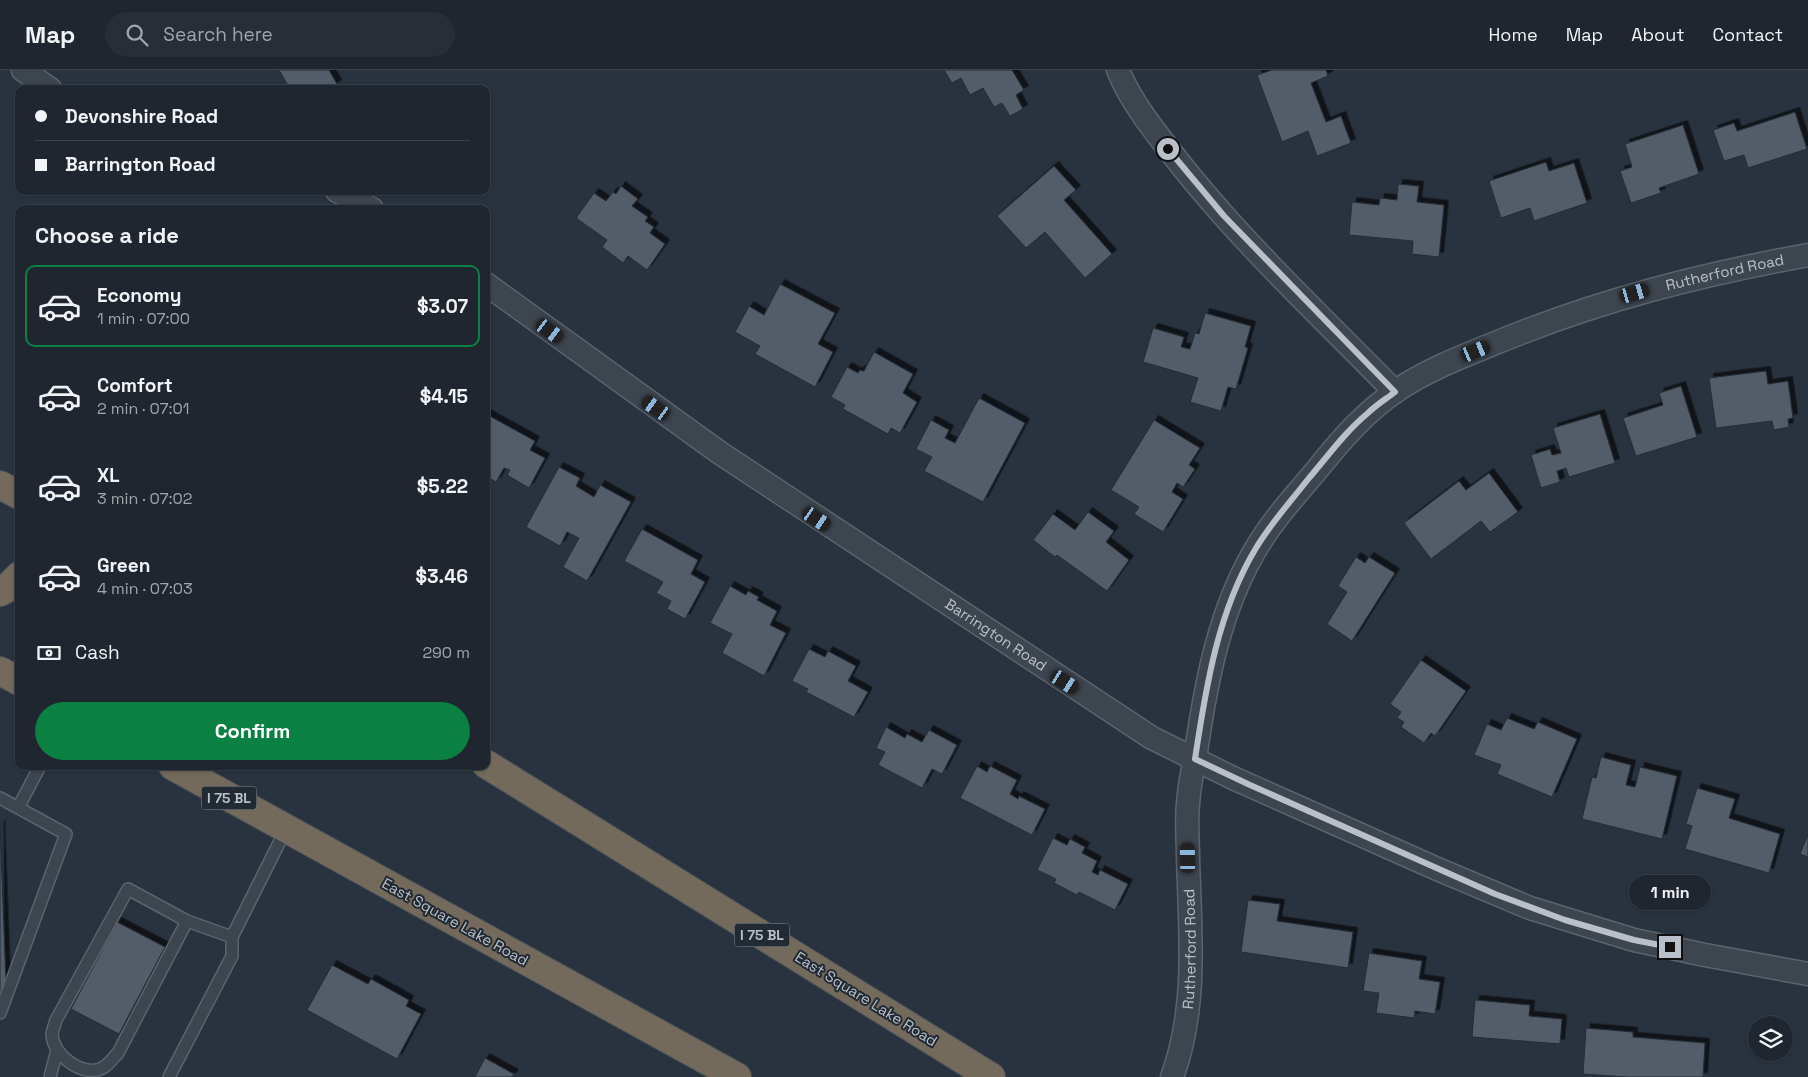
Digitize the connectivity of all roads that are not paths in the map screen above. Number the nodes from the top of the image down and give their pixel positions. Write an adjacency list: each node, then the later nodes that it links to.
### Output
1 (24, 70): 3 (street)
2 (1118, 70): 8 (street)
3 (45, 85)
4 (345, 195): 5 (street)
5 (364, 205)
6 (1808, 255): 8 (street, Rutherford Road)
7 (490, 287): 15 (street, Barrington Road)
8 (1395, 392): 15 (street, Rutherford Road)
9 (0, 484): 10 (highway)
10 (15, 493)
11 (15, 579): 12 (highway)
12 (0, 592)
13 (0, 671): 14 (highway)
14 (15, 679)
15 (1195, 759): 24 (street, Barrington Road); 31 (street, Rutherford Road)
16 (490, 766): 30 (highway, East Square Lake Road / I 75 BL)
17 (38, 770): 20 (lane)
18 (179, 770): 21 (highway, East Square Lake Road / I 75 BL)
19 (0, 798): 20 (lane)
20 (18, 808): 25 (lane)
21 (286, 829): 23 (lane); 29 (highway, East Square Lake Road / I 75 BL)
22 (187, 921): 23 (lane); 26 (lane); 26 (lane)
23 (232, 937): 28 (lane)
24 (1808, 974)
25 (0, 1013)
26 (57, 1050): 27 (lane)
27 (50, 1077)
28 (169, 1077)
29 (737, 1077)
30 (991, 1077)
31 (1172, 1077)

